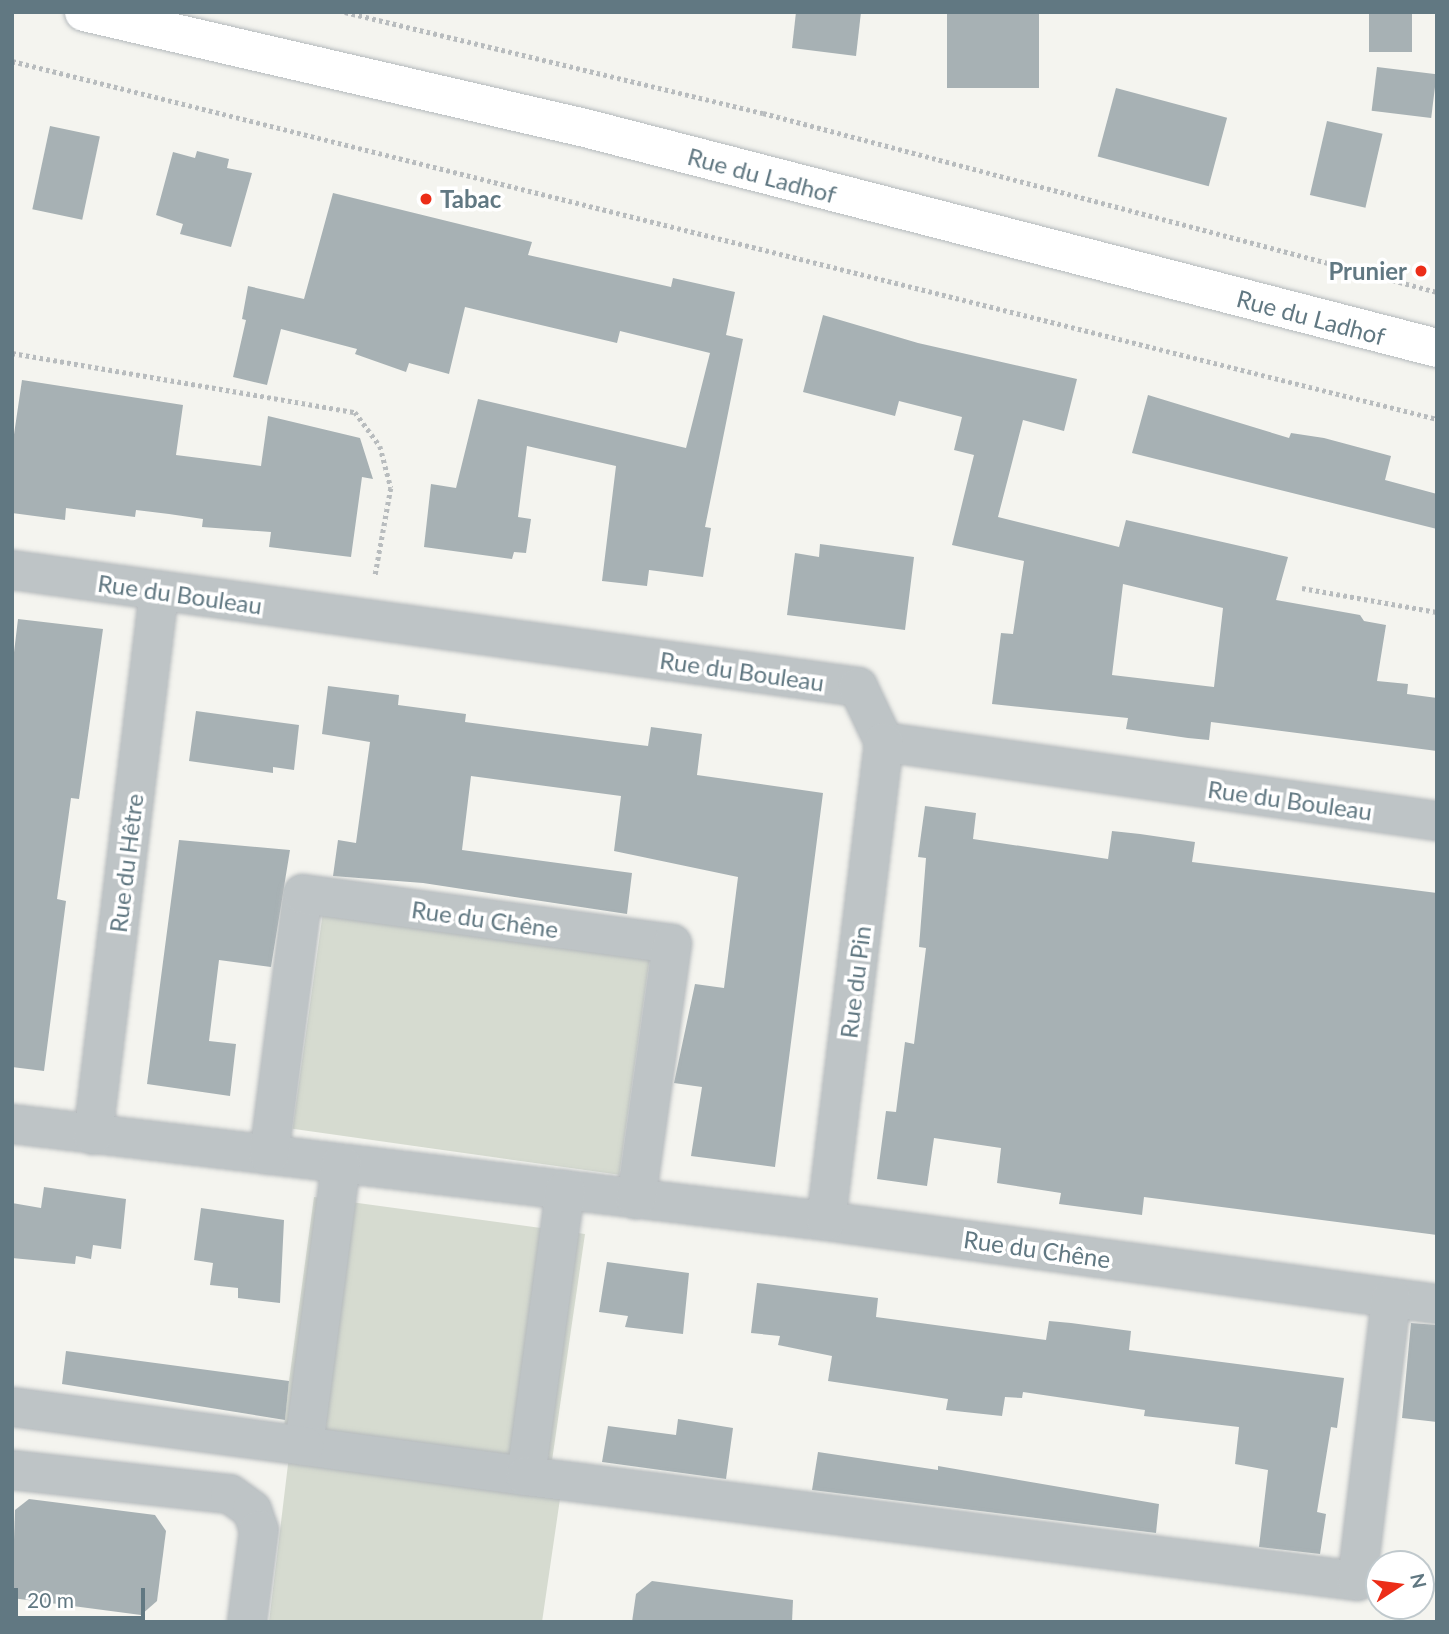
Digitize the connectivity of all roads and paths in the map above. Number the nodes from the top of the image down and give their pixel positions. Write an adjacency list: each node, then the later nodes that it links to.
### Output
1 (84, 12): 5 (main road, Rue du Ladhof)
2 (345, 12): 4 (path)
3 (12, 61): 7 (path)
4 (1437, 292)
5 (1437, 348)
6 (12, 353): 12 (path)
7 (1437, 419)
8 (12, 570): 10 (street, Rue du Bouleau)
9 (1302, 588): 11 (path)
10 (159, 592): 12 (street, Rue du Bouleau); 16 (street, Rue du Hêtre)
11 (1437, 612)
12 (368, 620): 13 (street, Rue du Bouleau)
13 (884, 742): 14 (street, Rue du Bouleau); 21 (street, Rue du Pin)
14 (1437, 821)
15 (12, 1124): 16 (street, Rue du Chêne)
16 (93, 1135): 17 (street, Rue du Chêne)
17 (269, 1155): 18 (street, Rue du Chêne); 20 (street, Rue du Chêne)
18 (341, 1164): 19 (street, Rue du Chêne); 25 (street)
19 (565, 1190): 20 (street, Rue du Chêne); 27 (street)
20 (636, 1199): 21 (street, Rue du Chêne)
21 (826, 1221): 22 (street, Rue du Chêne)
22 (1391, 1298): 23 (street, Rue du Chêne); 27 (street)
23 (1437, 1304)
24 (12, 1407): 25 (street)
25 (304, 1446): 27 (street)
26 (12, 1470): 28 (street)
27 (526, 1476)
28 (247, 1622)

